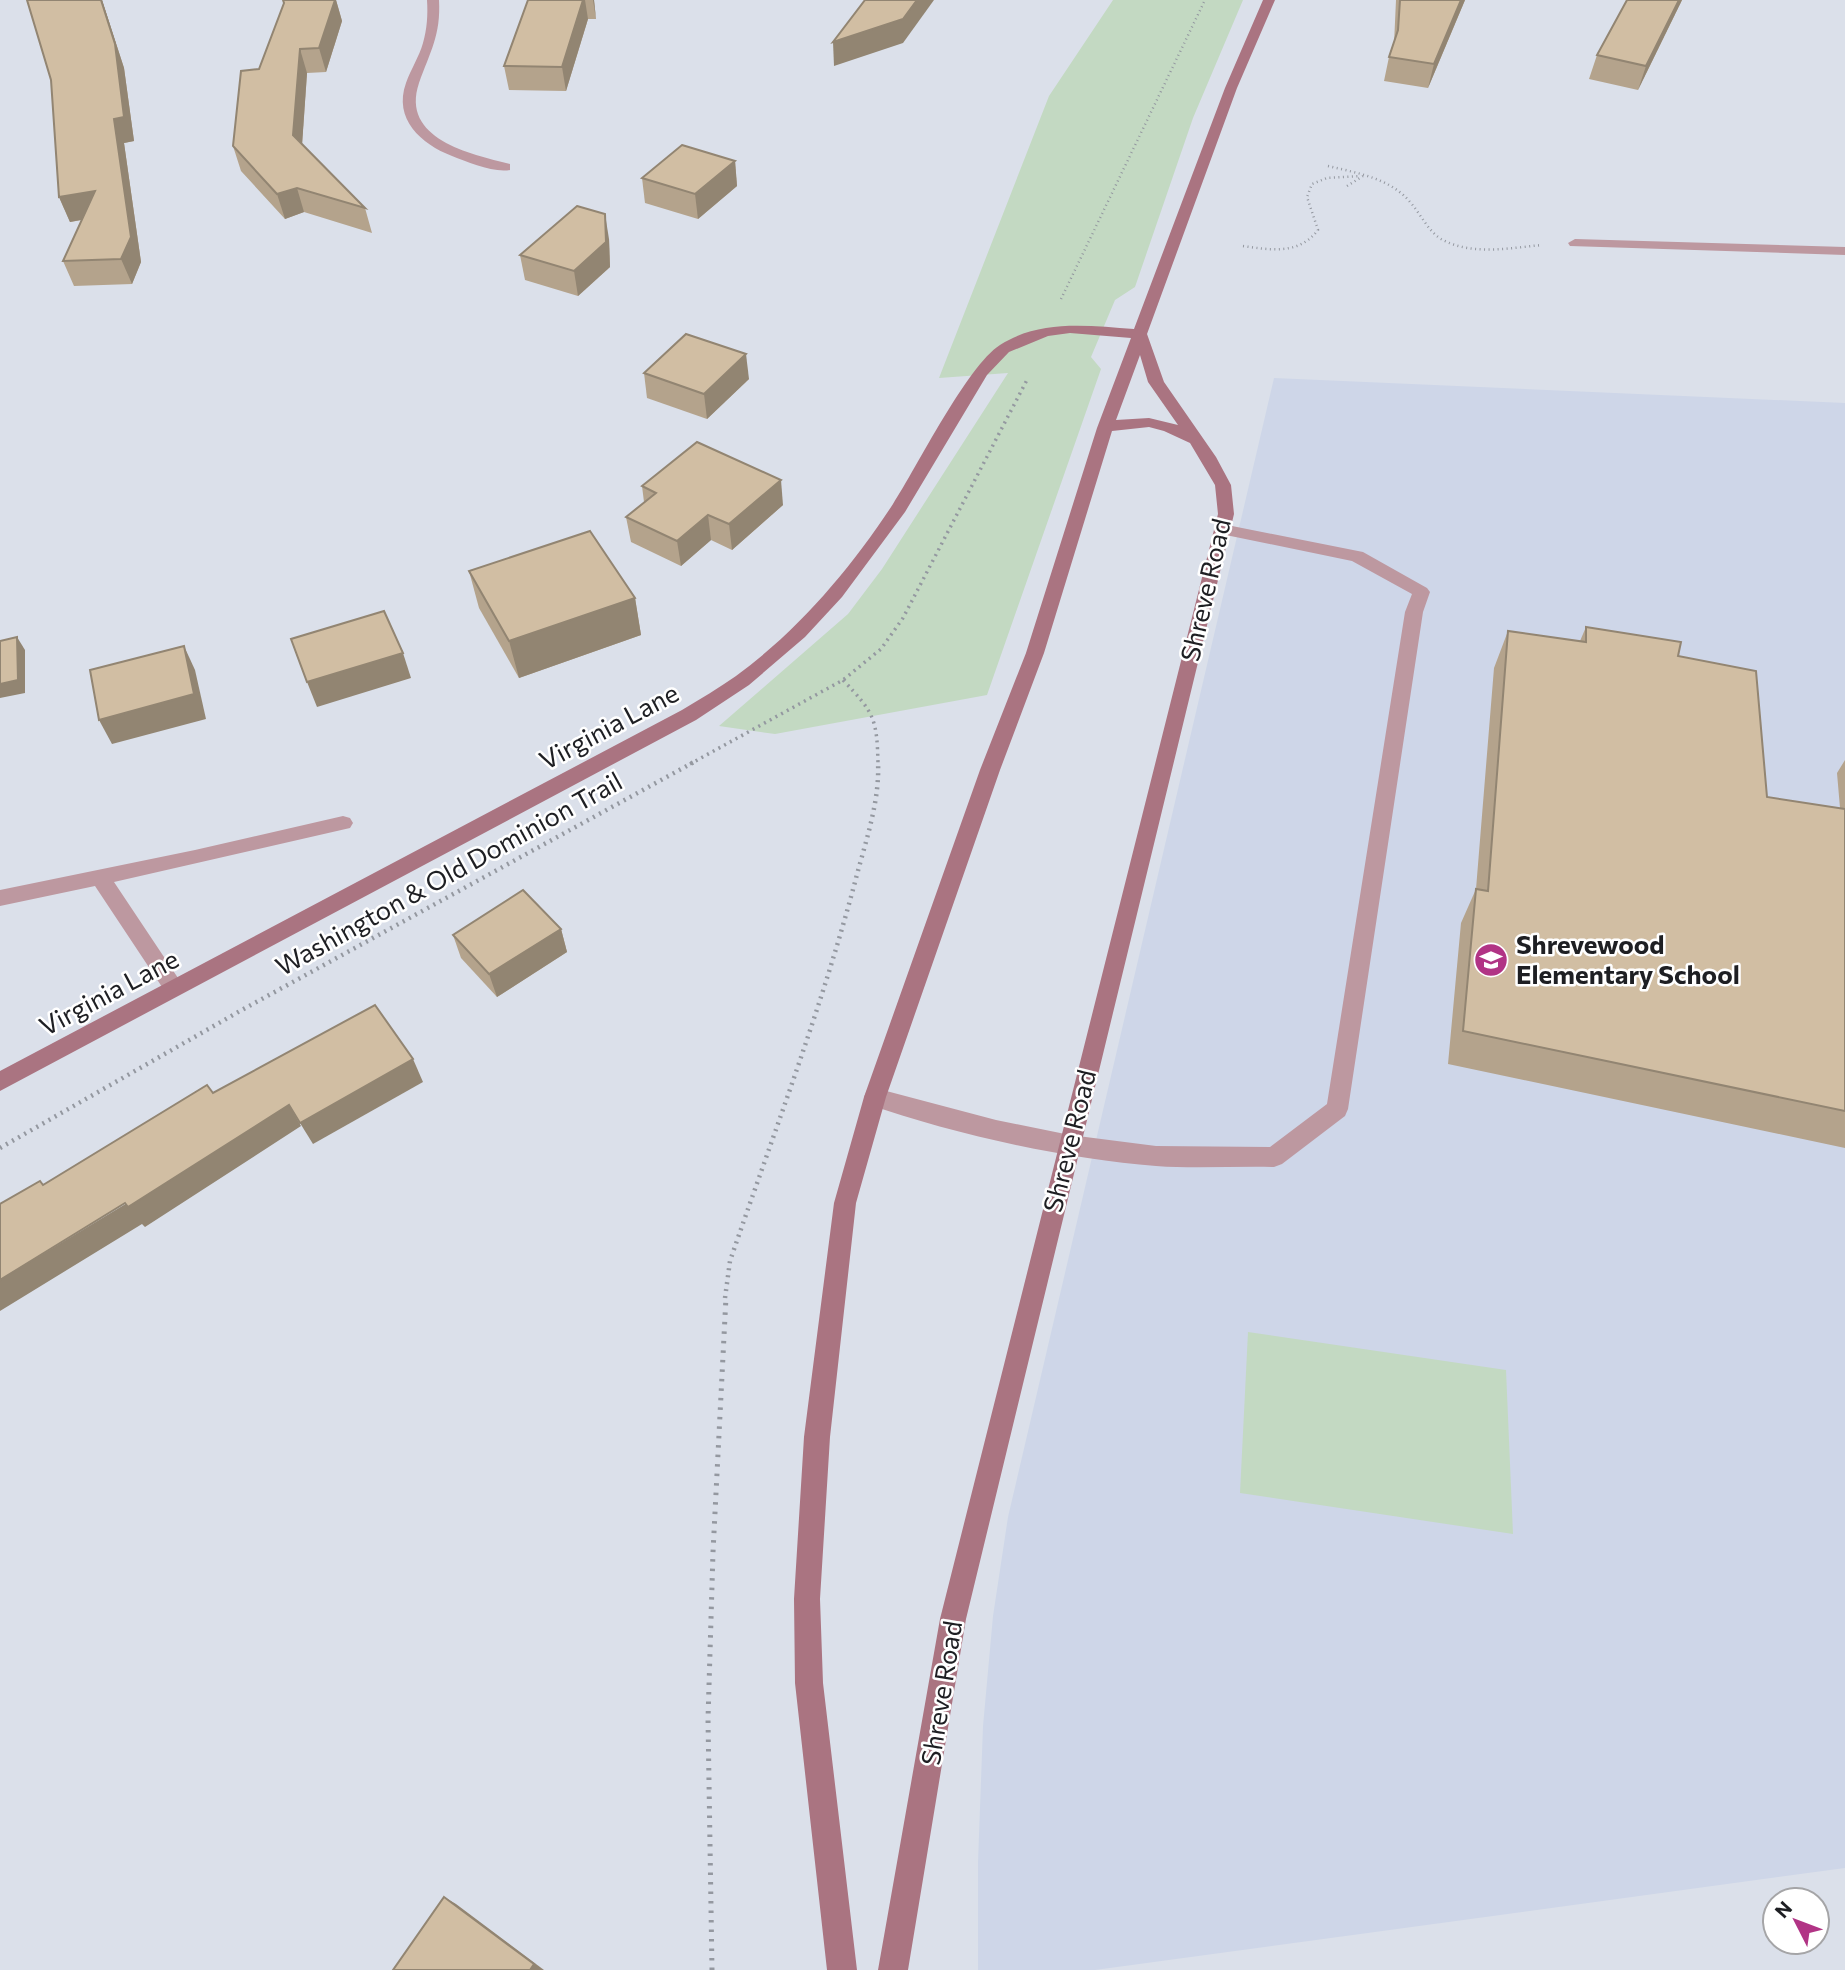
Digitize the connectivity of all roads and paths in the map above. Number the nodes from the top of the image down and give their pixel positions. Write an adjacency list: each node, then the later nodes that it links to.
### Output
1 (433, 0): 4 (street)
2 (1269, 0): 10 (main road)
3 (1328, 166): 5 (path)
4 (505, 167)
5 (1364, 176): 6 (path); 7 (path); 8 (path)
6 (1347, 186)
7 (1574, 243): 9 (street)
8 (1243, 246)
9 (1845, 251)
10 (1140, 334): 11 (main road); 12 (main road, Shreve Road); 19 (main road, Virginia Lane)
11 (1105, 428): 12 (main road); 21 (main road)
12 (1197, 444): 13 (main road, Shreve Road)
13 (1222, 529): 22 (main road, Shreve Road); 22 (street)
14 (902, 618): 15 (path, Washington & Old Dominion Trail)
15 (843, 680): 23 (path, Washington & Old Dominion Trail); 24 (path)
16 (343, 823): 17 (street)
17 (100, 878): 18 (street); 19 (street)
18 (0, 898)
19 (173, 987): 20 (main road, Virginia Lane)
20 (0, 1082)
21 (875, 1097): 22 (street); 25 (main road)
22 (1070, 1144): 26 (main road, Shreve Road)
23 (0, 1148)
24 (712, 1970)
25 (842, 1970)
26 (893, 1970)

